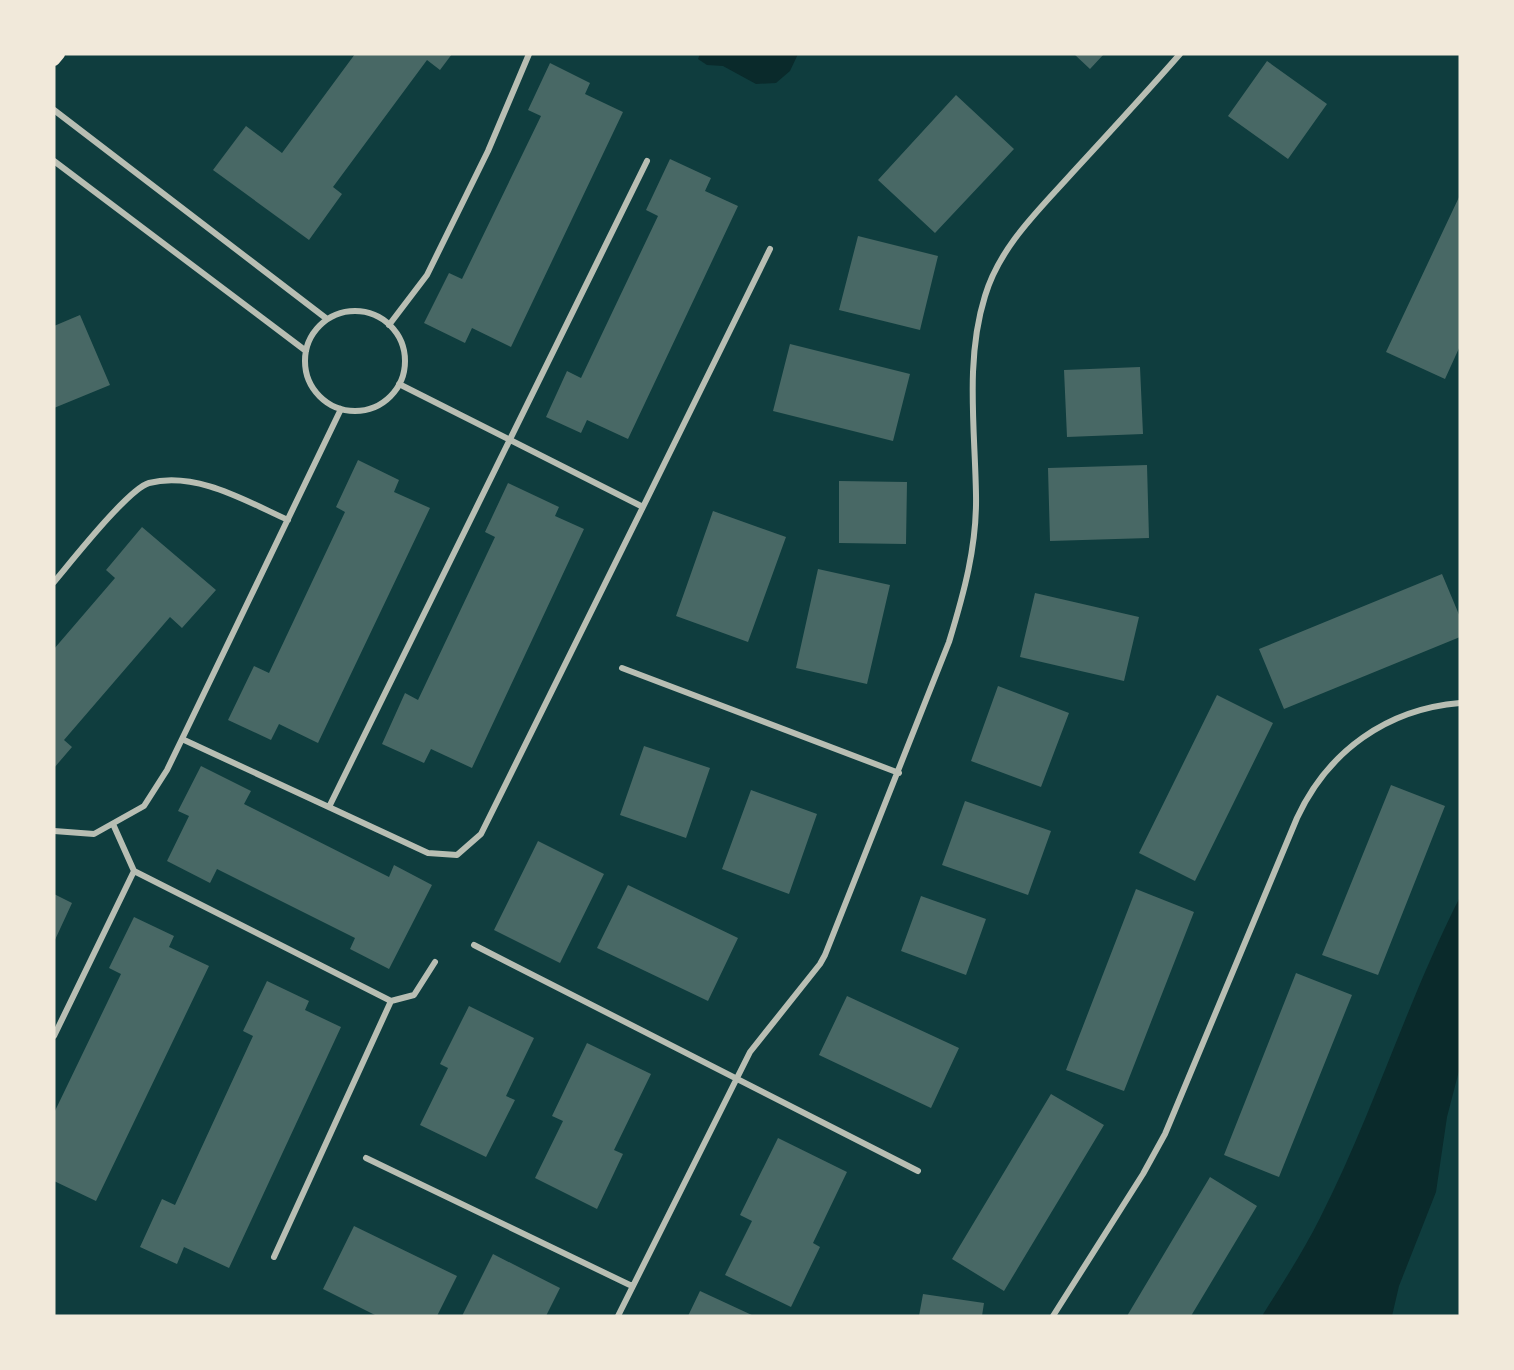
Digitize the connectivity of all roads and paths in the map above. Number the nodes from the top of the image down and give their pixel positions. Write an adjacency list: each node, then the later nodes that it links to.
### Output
1 (60, 54): 4 (main road)
2 (529, 54): 10 (street)
3 (1180, 54): 21 (street)
4 (54, 60)
5 (54, 110): 9 (street)
6 (54, 161): 11 (street)
7 (647, 161): 14 (street)
8 (770, 249): 15 (street)
9 (327, 319): 10 (street); 11 (street)
10 (389, 325): 12 (street)
11 (306, 351): 13 (street)
12 (399, 384): 13 (street); 14 (street)
13 (341, 410): 16 (street)
14 (510, 440): 15 (street); 22 (street)
15 (643, 507): 22 (street)
16 (288, 520): 17 (street); 20 (street)
17 (54, 582)
18 (622, 668): 21 (street)
19 (1460, 703): 36 (street)
20 (182, 739): 22 (street); 23 (street)
21 (899, 773): 30 (street)
22 (329, 807)
23 (113, 824): 24 (street); 25 (street)
24 (54, 831)
25 (134, 871): 28 (street); 29 (street)
26 (474, 945): 30 (street)
27 (435, 962): 28 (street)
28 (391, 1001): 33 (street)
29 (54, 1036)
30 (737, 1079): 32 (street); 34 (street)
31 (366, 1158): 34 (street)
32 (918, 1171)
33 (274, 1257)
34 (632, 1286): 35 (street)
35 (618, 1316)
36 (1053, 1316)

